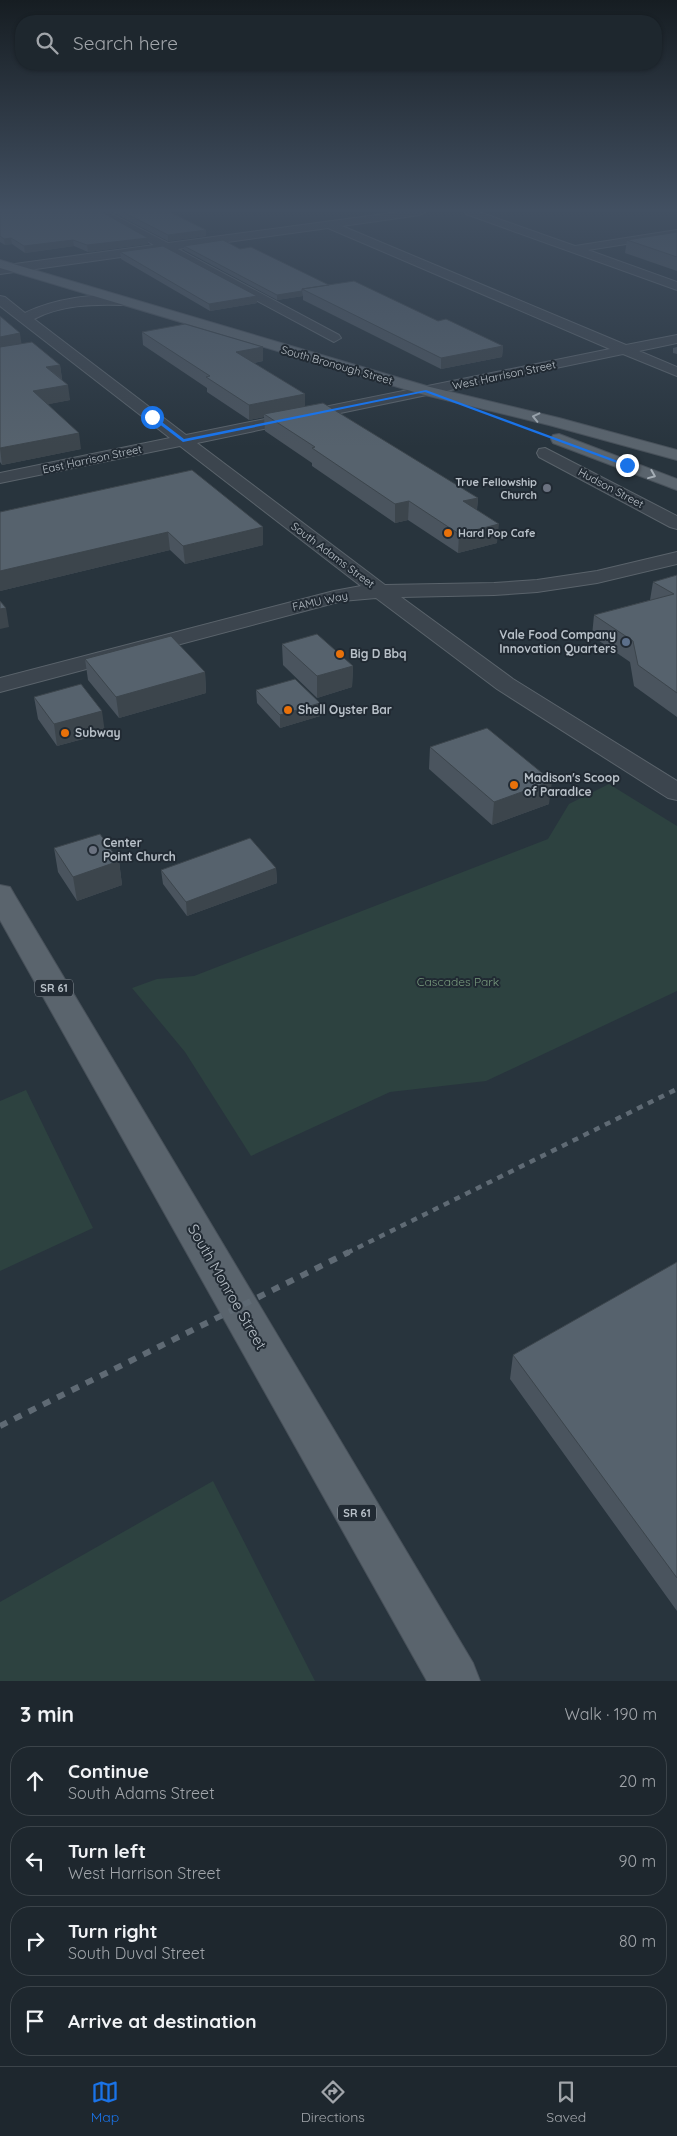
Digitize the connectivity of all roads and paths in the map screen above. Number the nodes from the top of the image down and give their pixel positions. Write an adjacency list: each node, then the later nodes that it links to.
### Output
1 (85, 290): 5 (main road, South Bronough Street)
2 (246, 290): 7 (street)
3 (485, 290): 9 (street)
4 (0, 300): 6 (street, South Adams Street)
5 (122, 302): 6 (street); 11 (main road, South Bronough Street)
6 (24, 319): 12 (street, South Adams Street)
7 (334, 338)
8 (677, 339): 9 (street, West Harrison Street)
9 (625, 350): 10 (street); 11 (street, West Harrison Street)
10 (677, 372)
11 (426, 391): 12 (street, West Harrison Street); 14 (main road, South Bronough Street, one-way to 11); 16 (main road, one-way to 16)
12 (183, 440): 15 (street, East Harrison Street); 19 (street, South Adams Street)
13 (545, 452): 17 (street, Hudson Street)
14 (677, 455)
15 (0, 478)
16 (677, 485)
17 (677, 523)
18 (677, 558): 19 (street, FAMU Way)
19 (381, 592): 20 (street, FAMU Way); 21 (street, South Adams Street)
20 (0, 685)
21 (677, 792)
22 (0, 894): 23 (main road, South Monroe Street / SR 61)
23 (455, 1681)

